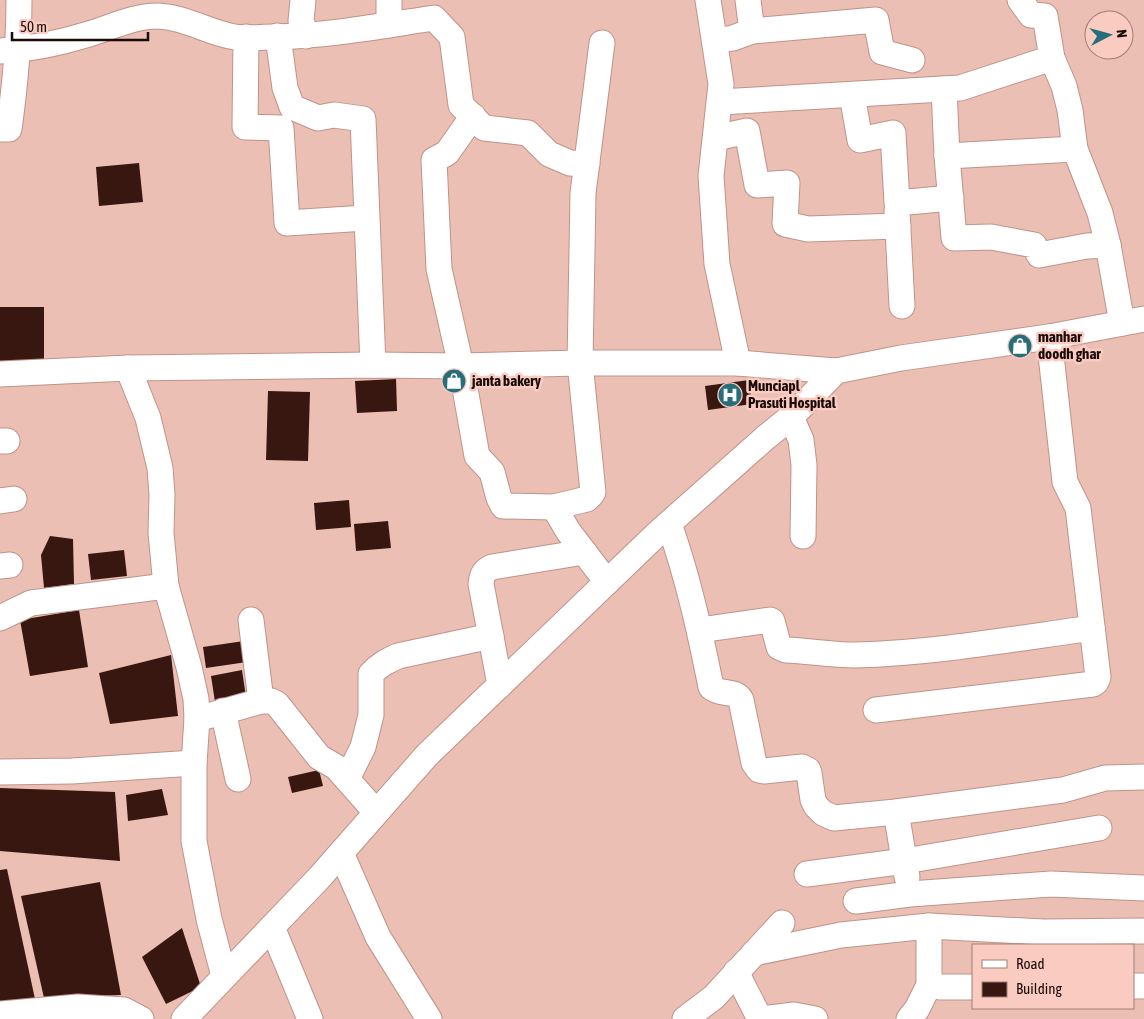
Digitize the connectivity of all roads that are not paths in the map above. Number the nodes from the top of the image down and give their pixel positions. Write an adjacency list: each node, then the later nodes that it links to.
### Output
1 (19, 0): 14 (street)
2 (302, 0): 10 (street)
3 (389, 0): 7 (street)
4 (708, 0): 12 (street)
5 (748, 0): 8 (street)
6 (1020, 0): 15 (street)
7 (389, 25): 10 (street); 20 (street)
8 (752, 31): 12 (street); 16 (street)
9 (278, 36): 10 (street); 11 (street); 28 (street)
10 (306, 36)
11 (246, 37): 14 (street); 28 (street)
12 (715, 41): 19 (street)
13 (602, 43): 25 (street)
14 (9, 50): 21 (street)
15 (1052, 58): 17 (street); 23 (street)
16 (912, 60)
17 (944, 89): 18 (street); 24 (street)
18 (852, 95): 19 (street); 27 (street)
19 (720, 102): 22 (street)
20 (473, 116): 25 (street); 36 (street)
21 (0, 130)
22 (716, 138): 27 (street); 34 (street)
23 (1075, 149): 24 (street); 29 (street)
24 (947, 156): 26 (street)
25 (587, 164): 33 (street)
26 (951, 198): 27 (street); 29 (street)
27 (897, 215): 30 (street)
28 (366, 218): 35 (street)
29 (1108, 245): 31 (street)
30 (902, 306)
31 (1133, 321): 32 (street)
32 (1049, 337): 38 (street); 49 (street)
33 (580, 363): 34 (street); 36 (street); 41 (street)
34 (738, 363): 38 (street)
35 (373, 365): 36 (street); 37 (street)
36 (461, 366): 41 (street)
37 (128, 368): 39 (street); 46 (street)
38 (836, 371): 40 (street)
39 (0, 374)
40 (791, 417): 42 (street); 43 (street)
41 (554, 507): 44 (street)
42 (669, 524): 45 (street); 50 (street)
43 (803, 536)
44 (584, 552): 45 (street); 51 (street)
45 (607, 582): 52 (street)
46 (166, 586): 47 (street); 56 (street)
47 (0, 618)
48 (251, 620): 53 (street)
49 (1092, 628): 50 (street); 54 (street)
50 (700, 630): 63 (street)
51 (491, 636): 52 (street); 61 (street)
52 (500, 685): 62 (street)
53 (261, 701): 55 (street); 61 (street)
54 (876, 710)
55 (223, 711): 56 (street); 60 (street)
56 (197, 719): 57 (street)
57 (194, 763): 58 (street); 77 (street)
58 (0, 772)
59 (1144, 777): 63 (street)
60 (238, 779)
61 (347, 779): 62 (street)
62 (376, 812): 65 (street)
63 (896, 812): 66 (street)
64 (1099, 828): 66 (street)
65 (341, 853): 73 (street); 84 (street)
66 (904, 861): 67 (street); 69 (street)
67 (807, 874)
68 (1144, 888): 69 (street)
69 (910, 894): 70 (street)
70 (856, 901)
71 (782, 923): 75 (street)
72 (929, 926): 74 (street); 75 (street); 78 (street)
73 (272, 927): 77 (street); 83 (street)
74 (1144, 932)
75 (754, 953): 76 (street)
76 (736, 972): 85 (street); 86 (street)
77 (224, 976): 82 (street)
78 (929, 985): 79 (street); 88 (street)
79 (972, 987)
80 (0, 1014): 81 (street)
81 (141, 1019)
82 (184, 1019)
83 (310, 1019)
84 (429, 1019)
85 (685, 1019)
86 (760, 1019): 87 (street)
87 (815, 1019)
88 (909, 1019)

